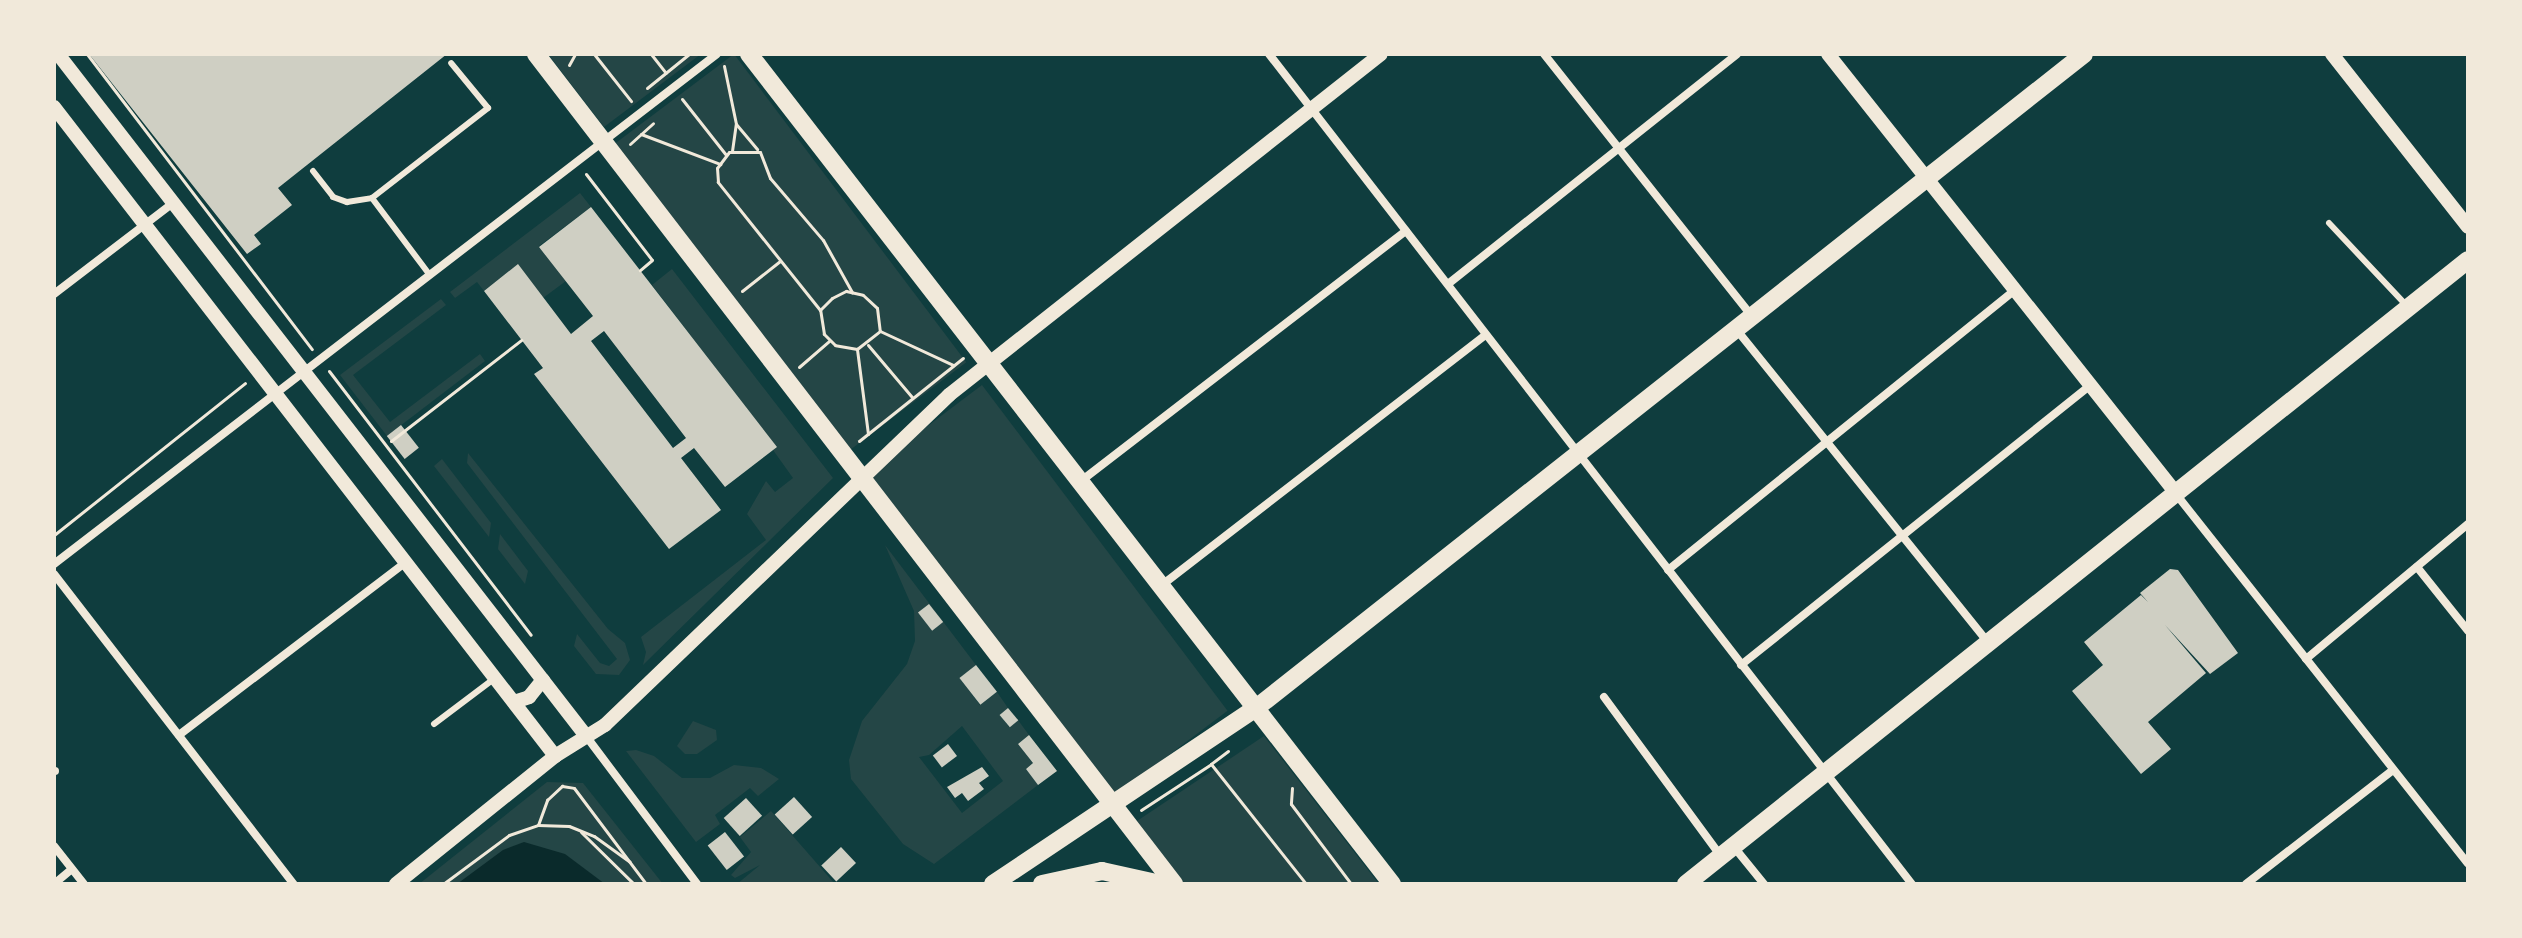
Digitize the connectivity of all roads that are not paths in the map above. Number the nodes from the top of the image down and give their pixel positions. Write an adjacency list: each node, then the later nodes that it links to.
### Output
1 (58, 54): 20 (street)
2 (536, 54): 15 (main road)
3 (717, 54): 15 (street)
4 (749, 54): 34 (main road)
5 (1269, 54): 14 (street)
6 (1381, 54): 14 (street)
7 (1544, 54): 16 (street)
8 (1737, 54): 16 (street)
9 (1828, 54): 18 (street)
10 (2083, 54): 18 (main road)
11 (2332, 54): 23 (street)
12 (451, 63): 19 (lane)
13 (54, 107): 22 (street)
14 (1311, 108): 24 (street); 34 (street)
15 (603, 141): 26 (street); 40 (main road)
16 (1619, 148): 27 (street); 31 (street)
17 (313, 171): 19 (lane)
18 (1926, 178): 28 (street); 31 (main road)
19 (372, 198): 26 (lane)
20 (173, 203): 22 (street); 35 (street)
21 (2329, 223): 30 (lane)
22 (145, 224): 29 (street); 37 (street)
23 (2468, 227)
24 (1406, 231): 27 (street); 41 (street)
25 (2468, 260): 30 (main road)
26 (429, 274): 35 (street)
27 (1448, 284): 33 (street)
28 (2015, 290): 36 (street); 38 (street)
29 (54, 294)
30 (2409, 308): 42 (main road)
31 (1752, 316): 32 (main road)
32 (1736, 329): 38 (street); 39 (main road)
33 (1486, 335): 39 (street); 50 (street)
34 (984, 367): 40 (street); 41 (main road)
35 (302, 370): 37 (street); 56 (street)
36 (2090, 385): 42 (street); 44 (street)
37 (274, 391): 45 (street); 46 (street)
38 (1827, 442): 44 (street); 48 (street)
39 (1578, 454): 48 (street); 59 (main road)
40 (867, 469): 62 (street); 66 (main road)
41 (1081, 482): 50 (main road)
42 (2176, 493): 52 (main road); 53 (street)
43 (2468, 524): 47 (street)
44 (1902, 536): 52 (street); 54 (street)
45 (405, 563): 55 (street); 61 (street)
46 (54, 564)
47 (2417, 567): 51 (street); 53 (street)
48 (1668, 570): 54 (street)
49 (54, 574): 61 (street)
50 (1162, 586): 59 (main road)
51 (2468, 631)
52 (1988, 643): 65 (main road)
53 (2306, 659): 64 (street)
54 (1741, 665): 65 (street)
55 (495, 678): 58 (street); 60 (lane)
56 (543, 680): 58 (street); 62 (street)
57 (1604, 697): 68 (street)
58 (514, 702): 63 (street)
59 (1256, 708): 66 (main road); 80 (main road)
60 (434, 724)
61 (179, 735): 73 (street)
62 (586, 736): 63 (street); 75 (street)
63 (555, 756): 74 (street)
64 (2393, 770): 69 (street); 84 (street)
65 (1825, 773): 68 (main road); 83 (street)
66 (1120, 798): 76 (main road); 79 (main road)
67 (54, 846): 70 (street)
68 (1727, 851): 81 (main road); 82 (street)
69 (2468, 864)
70 (72, 869): 71 (street); 72 (street)
71 (54, 884)
72 (84, 884)
73 (294, 884)
74 (396, 884)
75 (697, 884)
76 (993, 884)
77 (1042, 884): 78 (main road)
78 (1160, 884)
79 (1174, 884)
80 (1392, 884)
81 (1686, 884)
82 (1764, 884)
83 (1912, 884)
84 (2246, 884)

